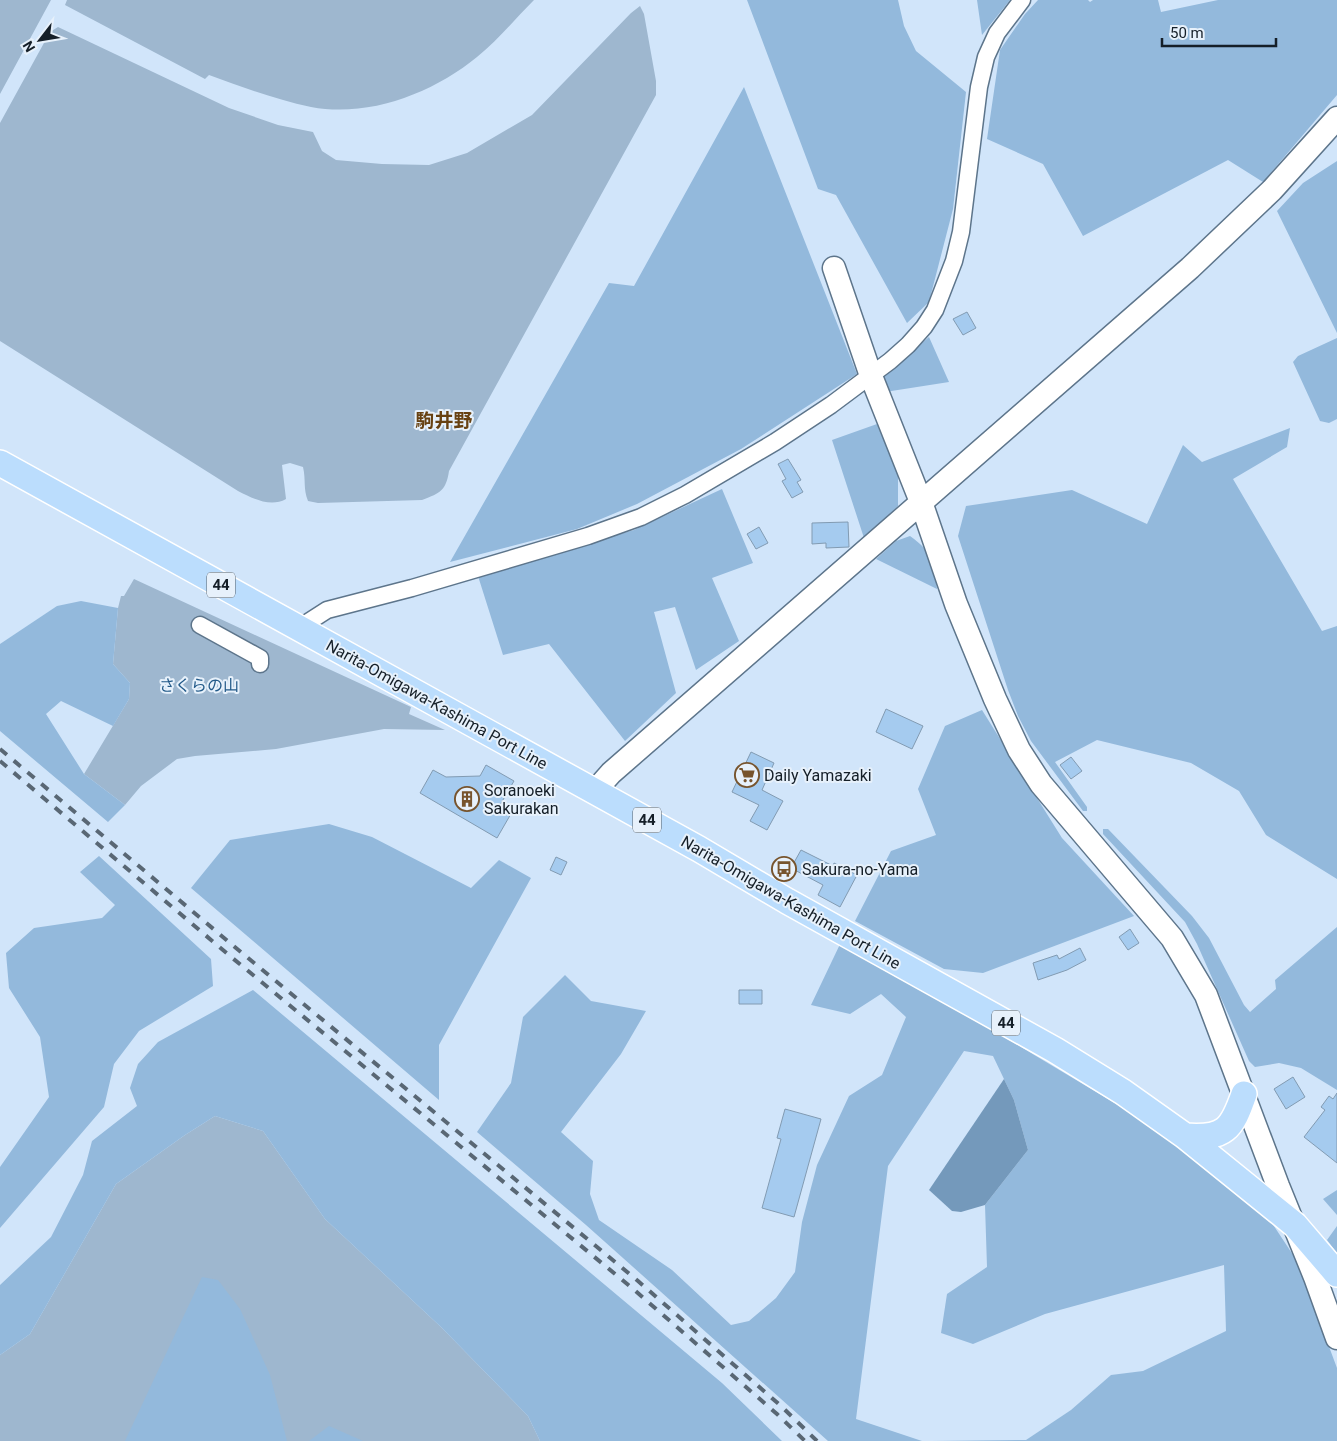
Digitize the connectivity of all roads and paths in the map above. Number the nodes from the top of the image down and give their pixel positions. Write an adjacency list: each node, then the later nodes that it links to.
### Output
1 (1022, 0): 4 (street)
2 (1337, 118): 6 (street)
3 (834, 268): 4 (street)
4 (871, 376): 6 (street); 8 (street)
5 (0, 463): 8 (main road, Narita-Omigawa-Kashima Port Line / 44)
6 (920, 502): 10 (street); 11 (street)
7 (200, 625): 9 (street)
8 (299, 628): 10 (main road, Narita-Omigawa-Kashima Port Line / 44)
9 (260, 664)
10 (595, 791): 12 (main road, Narita-Omigawa-Kashima Port Line / 44)
11 (1244, 1094): 12 (main road); 13 (street)
12 (1185, 1136): 13 (main road, Narita-Omigawa-Kashima Port Line / 44)
13 (1295, 1225): 14 (main road, Narita-Omigawa-Kashima Port Line / 44); 15 (street)
14 (1337, 1274)
15 (1337, 1338)

